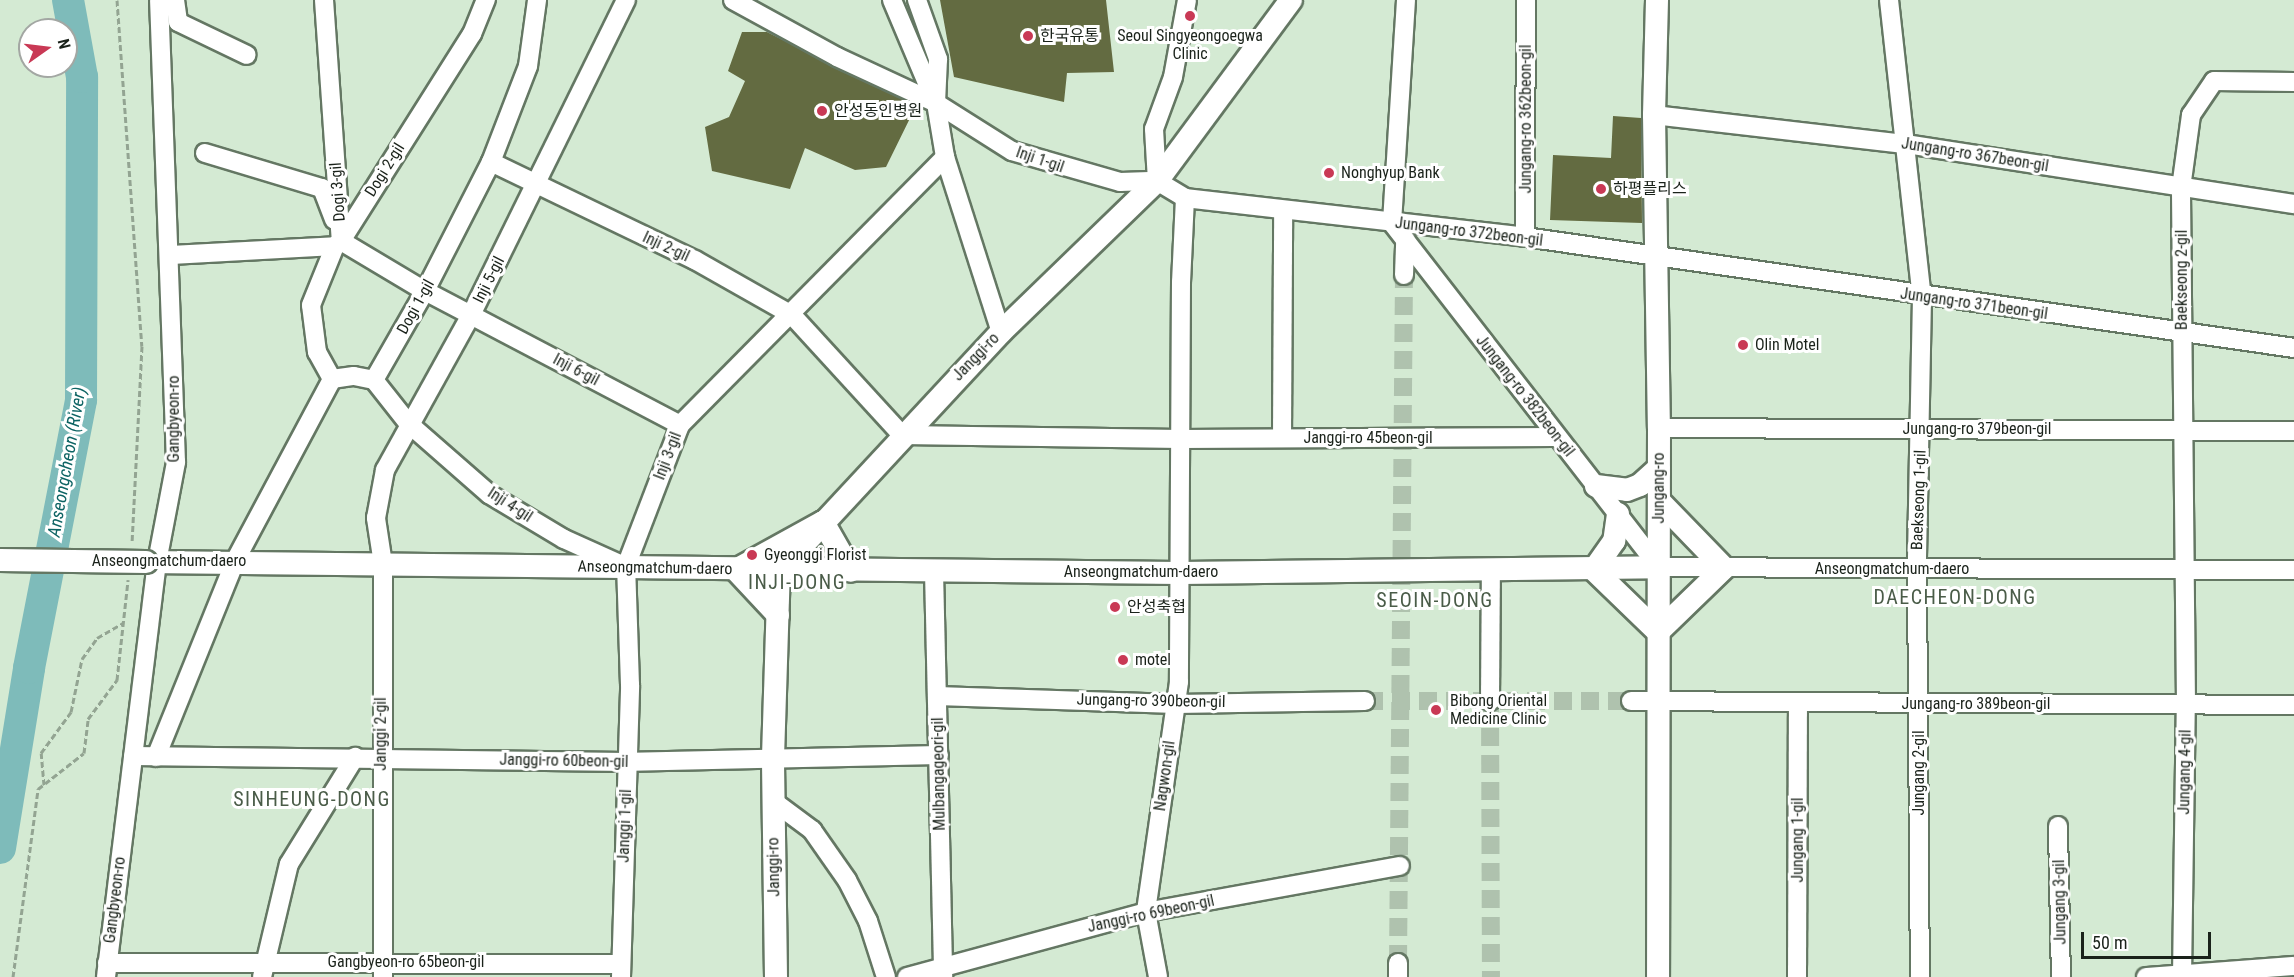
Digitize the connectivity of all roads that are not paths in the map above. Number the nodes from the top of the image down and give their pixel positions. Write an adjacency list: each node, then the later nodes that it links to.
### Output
1 (159, 0): 34 (street, Gangbyeon-ro)
2 (175, 0): 16 (street)
3 (324, 0): 33 (street, Dogi 3-gil)
4 (486, 0): 33 (street, Dogi 2-gil)
5 (537, 0): 23 (street, Dogi 1-gil)
6 (626, 0): 25 (street, Inji 5-gil)
7 (733, 0): 18 (street, Inji 1-gil)
8 (892, 0): 18 (street)
9 (917, 0): 18 (street)
10 (1187, 0): 24 (street)
11 (1291, 0): 24 (main road, Janggi-ro)
12 (1406, 0): 30 (street)
13 (1526, 0): 31 (street, Jungang-ro 362beon-gil)
14 (1657, 0): 19 (main road, Jungang-ro)
15 (1889, 0): 20 (street, Baekseong 1-gil)
16 (247, 55)
17 (2294, 82): 26 (street, Baekseong 2-gil)
18 (936, 103): 22 (street); 24 (street, Inji 1-gil)
19 (1654, 115): 20 (street, Jungang-ro 367beon-gil); 35 (main road, Jungang-ro)
20 (1906, 144): 26 (street, Jungang-ro 367beon-gil); 38 (street, Baekseong 1-gil)
21 (205, 153): 33 (street, Dogi 3-gil)
22 (945, 157): 40 (street); 41 (street)
23 (491, 162): 25 (street, Inji 2-gil); 37 (street, Dogi 1-gil)
24 (1157, 181): 27 (street, Jungang-ro 372beon-gil); 41 (main road, Janggi-ro)
25 (536, 186): 39 (street, Inji 5-gil); 40 (street, Inji 2-gil)
26 (2181, 188): 28 (street, Jungang-ro 367beon-gil); 42 (street, Baekseong 2-gil)
27 (1185, 198): 29 (street, Jungang-ro 372beon-gil); 55 (street)
28 (2294, 204)
29 (1283, 210): 30 (street, Jungang-ro 372beon-gil); 54 (street)
30 (1392, 223): 31 (street, Jungang-ro 372beon-gil); 32 (street, Jungang-ro 382beon-gil)
31 (1526, 237): 35 (street, Jungang-ro 372beon-gil)
32 (1405, 239): 36 (street); 53 (street, Jungang-ro 382beon-gil)
33 (338, 244): 34 (street); 37 (street, Inji 6-gil); 44 (street, Dogi 2-gil)
34 (171, 255): 63 (street, Gangbyeon-ro)
35 (1654, 258): 38 (street, Jungang-ro 371beon-gil); 48 (main road, Jungang-ro)
36 (1404, 275)
37 (425, 291): 39 (street, Inji 6-gil); 45 (street, Dogi 1-gil)
38 (1922, 297): 42 (street, Jungang-ro 371beon-gil); 49 (street, Baekseong 1-gil)
39 (471, 315): 46 (street, Inji 5-gil); 47 (street, Inji 6-gil)
40 (792, 315): 47 (street, Inji 3-gil); 52 (street, Inji 2-gil)
41 (1001, 332): 52 (main road, Janggi-ro)
42 (2182, 333): 43 (street, Jungang-ro 371beon-gil); 50 (street, Baekseong 2-gil)
43 (2294, 348)
44 (332, 380): 45 (street); 62 (street)
45 (374, 380): 46 (street, Inji 4-gil)
46 (408, 423): 64 (street, Inji 5-gil); 65 (street, Inji 4-gil)
47 (680, 425): 65 (street, Inji 3-gil)
48 (1659, 428): 49 (street, Jungang-ro 379beon-gil); 56 (main road, Jungang-ro)
49 (1922, 429): 50 (street, Jungang-ro 379beon-gil); 69 (street, Baekseong 1-gil)
50 (2184, 430): 51 (street, Jungang-ro 379beon-gil); 68 (street, Baekseong 2-gil)
51 (2294, 430)
52 (902, 435): 55 (street, Janggi-ro 45beon-gil); 60 (main road, Janggi-ro)
53 (1555, 437): 54 (street, Janggi-ro 45beon-gil); 57 (street, Jungang-ro 382beon-gil)
54 (1282, 438): 55 (street, Janggi-ro 45beon-gil)
55 (1181, 439): 77 (street)
56 (1659, 468): 57 (main road); 58 (main road, Jungang-ro)
57 (1596, 486): 59 (street, Jungang-ro 382beon-gil)
58 (1659, 501): 66 (main road, Jungang-ro); 67 (main road)
59 (1618, 514): 66 (street, Jungang-ro 382beon-gil); 71 (main road)
60 (823, 522): 70 (main road); 73 (main road, Janggi-ro); 74 (main road)
61 (0, 560): 63 (main road, Anseongmatchum-daero, bridge)
62 (235, 561): 63 (main road, Anseongmatchum-daero); 64 (main road, Anseongmatchum-daero); 92 (street)
63 (141, 563): 91 (street, Gangbyeon-ro)
64 (382, 564): 65 (main road, Anseongmatchum-daero); 95 (street, Janggi 2-gil)
65 (626, 566): 70 (main road, Anseongmatchum-daero); 96 (street, Janggi 1-gil)
66 (1659, 567): 67 (street, Anseongmatchum-daero); 71 (main road, Anseongmatchum-daero); 79 (main road, Jungang-ro)
67 (1724, 568): 69 (street, Anseongmatchum-daero); 79 (main road)
68 (2183, 568): 69 (street, Anseongmatchum-daero); 72 (street, Anseongmatchum-daero); 88 (street, Jungang 4-gil)
69 (1917, 569): 87 (street, Jungang 2-gil)
70 (736, 570): 73 (main road, Anseongmatchum-daero); 78 (main road)
71 (1594, 570): 76 (main road, Anseongmatchum-daero); 79 (main road)
72 (2294, 570)
73 (779, 571): 74 (main road, Anseongmatchum-daero); 78 (main road, Janggi-ro)
74 (851, 571): 75 (main road, Anseongmatchum-daero)
75 (934, 571): 77 (main road, Anseongmatchum-daero); 80 (street, Mulbangageori-gil)
76 (1491, 571): 77 (main road, Anseongmatchum-daero); 84 (street)
77 (1182, 573): 86 (street, Nagwon-gil)
78 (778, 615): 94 (main road, Janggi-ro)
79 (1658, 632): 83 (main road, Jungang-ro)
80 (937, 696): 86 (street, Jungang-ro 390beon-gil); 90 (street, Mulbangageori-gil)
81 (1365, 700): 86 (street, Jungang-ro 390beon-gil)
82 (1631, 701): 83 (street)
83 (1658, 701): 85 (street, Jungang-ro 389beon-gil); 112 (main road, Jungang-ro)
84 (1490, 702)
85 (1798, 702): 87 (street, Jungang-ro 389beon-gil); 113 (street, Jungang 1-gil)
86 (1176, 704): 100 (street, Nagwon-gil)
87 (1918, 704): 88 (street, Jungang-ro 389beon-gil); 114 (street, Jungang 2-gil)
88 (2186, 704): 89 (street, Jungang-ro 389beon-gil); 107 (street, Jungang 4-gil)
89 (2294, 705)
90 (939, 755): 94 (street); 106 (street, Mulbangageori-gil)
91 (133, 756): 92 (street, Janggi-ro 60beon-gil); 104 (street, Gangbyeon-ro)
92 (156, 757): 93 (street, Janggi-ro 60beon-gil)
93 (356, 757): 95 (street, Janggi-ro 60beon-gil); 102 (street)
94 (773, 757): 96 (street, Janggi-ro 60beon-gil); 97 (main road, Janggi-ro)
95 (381, 758): 96 (street, Janggi-ro 60beon-gil); 103 (street, Janggi 2-gil)
96 (627, 762): 105 (street, Janggi 1-gil)
97 (773, 801): 108 (main road, Janggi-ro); 109 (street)
98 (2058, 826): 115 (street, Jungang 3-gil)
99 (1400, 866): 100 (street, Janggi-ro 69beon-gil)
100 (1146, 912): 106 (street, Janggi-ro 69beon-gil); 111 (street, Nagwon-gil)
101 (2294, 966): 107 (street)
102 (263, 969): 103 (street, Gangbyeon-ro 65beon-gil); 104 (street, Gangbyeon-ro 65beon-gil)
103 (383, 969): 105 (street, Gangbyeon-ro 65beon-gil)
104 (106, 970)
105 (621, 970)
106 (943, 971): 110 (street, Janggi-ro 69beon-gil)
107 (2182, 976): 116 (street)
108 (776, 977)
109 (886, 977)
110 (907, 977)
111 (1158, 977)
112 (1658, 977)
113 (1797, 977)
114 (1920, 977)
115 (2061, 977)
116 (2146, 977)

